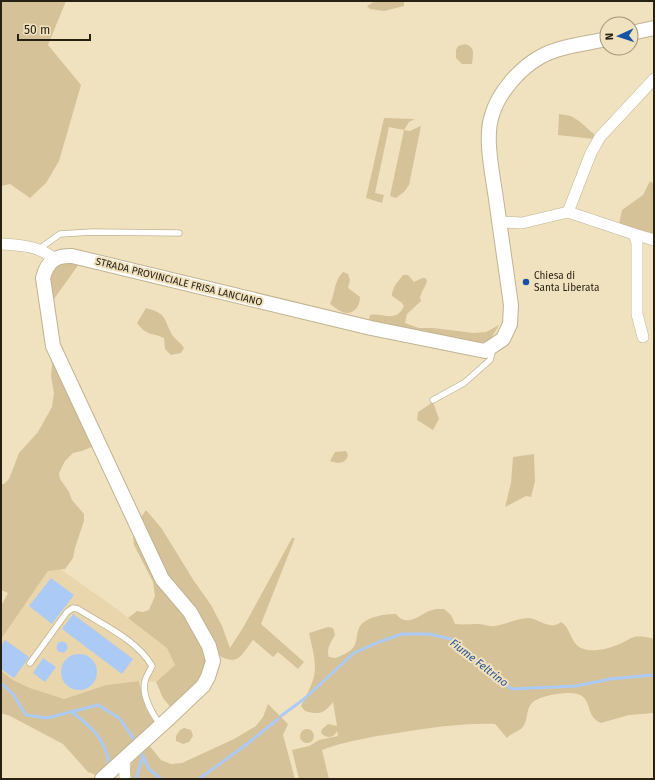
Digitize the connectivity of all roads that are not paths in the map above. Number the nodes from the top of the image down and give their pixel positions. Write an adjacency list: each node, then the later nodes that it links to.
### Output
1 (654, 28): 2 (street)
2 (639, 31)
3 (599, 41): 6 (street)
4 (654, 79): 5 (street)
5 (568, 212): 6 (street); 8 (street)
6 (500, 222): 14 (street)
7 (179, 233): 11 (lane)
8 (634, 234): 9 (street); 13 (street)
9 (654, 240)
10 (1, 244): 11 (street)
11 (39, 249): 12 (street)
12 (54, 259): 14 (street, STRADA PROVINCIALE FRISA LANCIANO); 17 (street)
13 (643, 337)
14 (495, 344): 15 (lane)
15 (433, 400)
16 (30, 663): 17 (lane)
17 (161, 726): 18 (street)
18 (124, 759): 19 (street); 20 (street)
19 (102, 779)
20 (125, 779)

